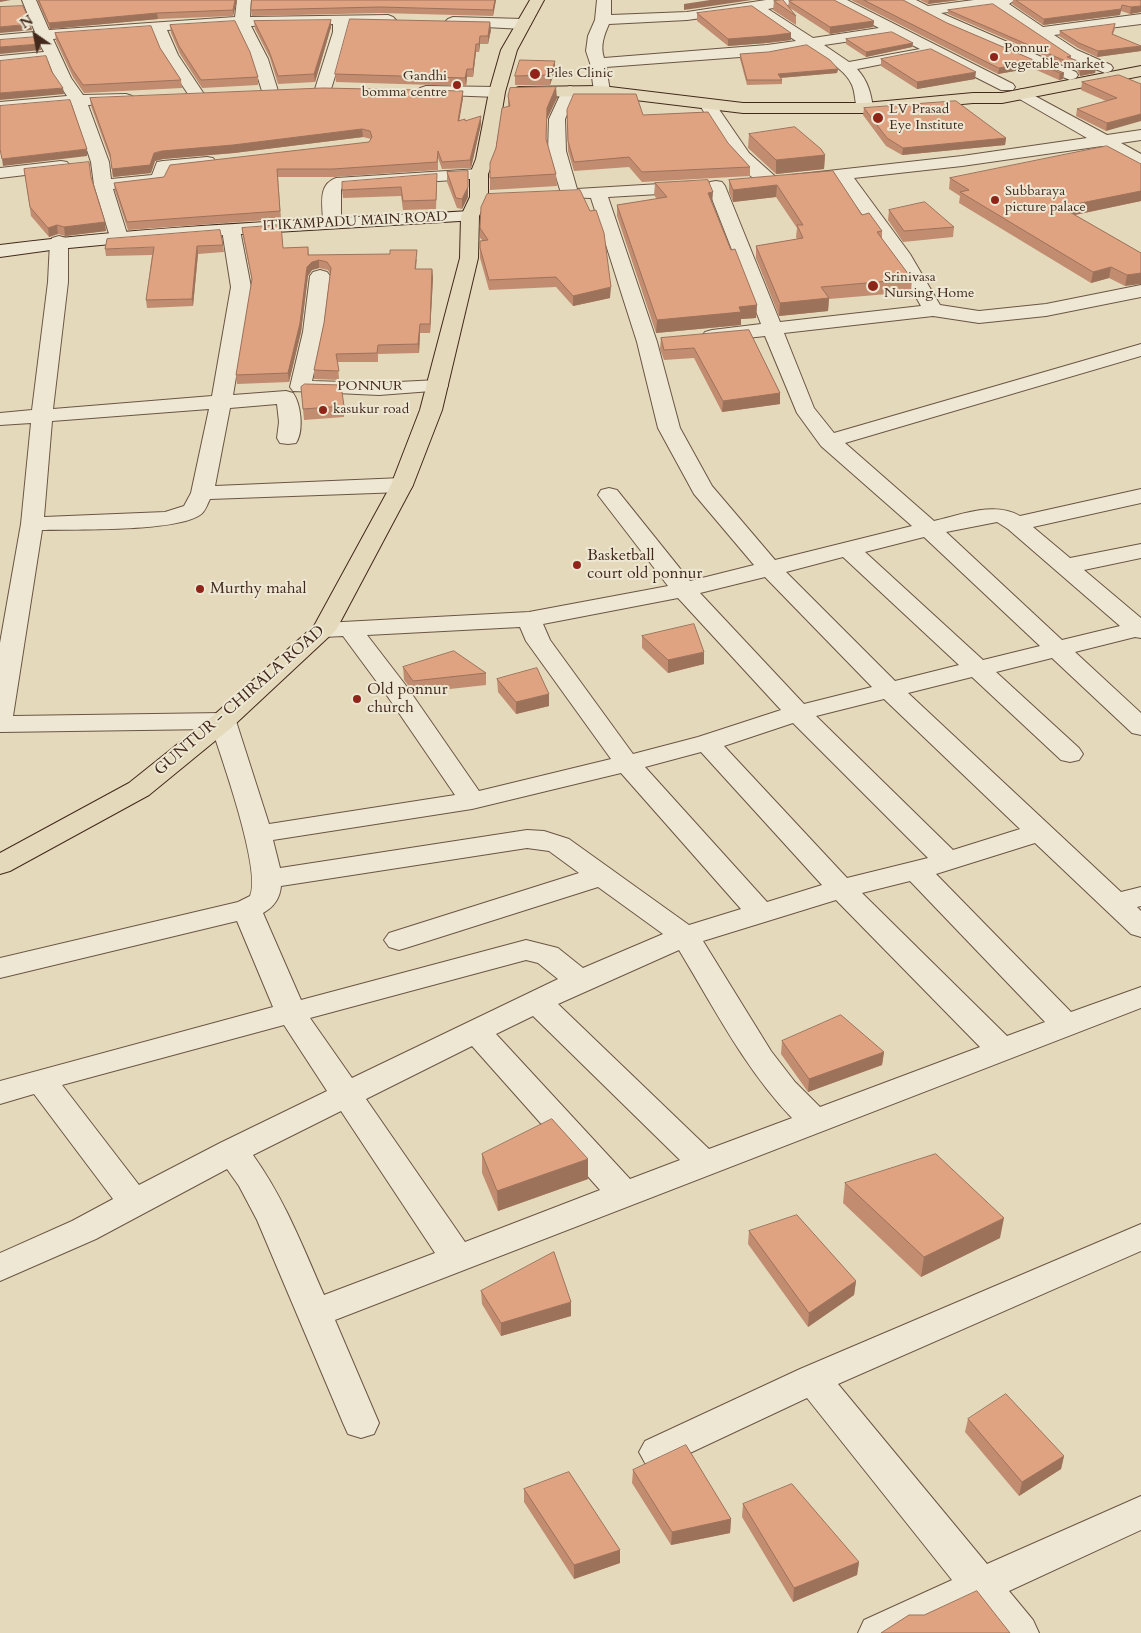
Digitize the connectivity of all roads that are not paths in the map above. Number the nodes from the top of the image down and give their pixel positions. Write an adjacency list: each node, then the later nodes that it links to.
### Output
1 (244, 0): 16 (street)
2 (537, 0): 17 (main road, GUNTUR - CHIRALA ROAD)
3 (604, 0): 14 (street)
4 (797, 0): 9 (street)
5 (836, 0): 19 (street)
6 (904, 0): 10 (street)
7 (999, 0): 10 (street); 20 (street)
8 (26, 4): 21 (street)
9 (754, 6): 14 (street); 23 (street)
10 (925, 11): 32 (street)
11 (446, 17): 17 (street)
12 (1141, 19): 20 (street)
13 (341, 20): 15 (street); 16 (street); 33 (street)
14 (603, 20): 27 (street)
15 (406, 21)
16 (242, 22): 18 (street); 37 (street)
17 (523, 24): 43 (main road, GUNTUR - CHIRALA ROAD)
18 (158, 26): 21 (street); 44 (street)
19 (892, 30): 23 (street); 24 (street)
20 (1041, 32): 30 (street)
21 (44, 35): 22 (street); 25 (street)
22 (0, 40)
23 (809, 43): 27 (street); 29 (street)
24 (934, 50): 29 (street); 41 (street)
25 (53, 56): 26 (street); 46 (street)
26 (0, 60)
27 (598, 63): 40 (street)
28 (1141, 63): 30 (main road)
29 (846, 67): 49 (street)
30 (1105, 68): 32 (main road)
31 (1141, 71): 41 (main road)
32 (1070, 75): 41 (main road)
33 (323, 89): 35 (street); 36 (street)
34 (288, 90): 37 (street)
35 (306, 90)
36 (342, 90)
37 (270, 91): 42 (street)
38 (410, 91): 43 (street)
39 (570, 91): 40 (main road); 43 (main road); 62 (street)
40 (602, 91): 47 (main road)
41 (1014, 91): 49 (main road); 51 (street)
42 (253, 92)
43 (497, 92): 56 (main road, GUNTUR - CHIRALA ROAD)
44 (178, 95)
45 (144, 98): 46 (street)
46 (78, 100): 48 (street); 54 (street)
47 (708, 105): 49 (main road); 58 (street)
48 (0, 107)
49 (865, 108)
50 (1141, 135): 51 (street)
51 (1103, 141): 52 (street); 57 (street)
52 (1141, 160)
53 (225, 161): 59 (street)
54 (85, 164): 55 (street); 59 (street)
55 (0, 173)
56 (478, 174): 64 (main road, GUNTUR - CHIRALA ROAD); 65 (street)
57 (842, 174): 58 (street); 72 (street)
58 (770, 182): 60 (street)
59 (103, 185): 67 (street)
60 (731, 185): 61 (street); 73 (street)
61 (598, 192): 62 (street); 93 (street)
62 (570, 193): 63 (street)
63 (552, 194)
64 (482, 203): 65 (street, ITIKAMPADU MAIN ROAD); 76 (main road, GUNTUR - CHIRALA ROAD)
65 (332, 222): 66 (street, ITIKAMPADU MAIN ROAD)
66 (232, 230): 67 (street, ITIKAMPADU MAIN ROAD); 78 (street)
67 (119, 237): 68 (street, ITIKAMPADU MAIN ROAD)
68 (59, 242): 69 (street, ITIKAMPADU MAIN ROAD); 79 (street)
69 (0, 251)
70 (320, 276): 77 (street)
71 (1141, 291): 72 (street)
72 (933, 310): 73 (street)
73 (774, 330): 74 (street); 82 (street)
74 (696, 337)
75 (1141, 350): 82 (street)
76 (438, 386): 77 (street, PONNUR); 83 (main road, GUNTUR - CHIRALA ROAD)
77 (293, 392): 78 (street, PONNUR); 81 (street)
78 (221, 402): 79 (street, PONNUR); 84 (street)
79 (42, 416): 80 (street, PONNUR); 87 (street)
80 (0, 419)
81 (288, 438)
82 (829, 440): 89 (street)
83 (402, 484): 84 (street); 97 (main road, GUNTUR - CHIRALA ROAD)
84 (202, 493): 87 (street)
85 (609, 495): 94 (street)
86 (1141, 496): 88 (street)
87 (32, 524): 103 (street)
88 (1016, 524): 89 (street); 92 (street)
89 (929, 529): 90 (street); 99 (street)
90 (848, 549): 93 (street); 100 (street)
91 (1141, 552): 92 (street)
92 (1067, 566): 96 (street)
93 (770, 568): 94 (street); 101 (street)
94 (684, 590): 95 (street); 102 (street)
95 (529, 619): 98 (street); 109 (street)
96 (1140, 629): 99 (street)
97 (324, 630): 98 (street); 104 (main road, GUNTUR - CHIRALA ROAD)
98 (351, 630): 110 (street)
99 (1056, 647): 100 (street); 106 (street)
100 (978, 668): 101 (street); 108 (street)
101 (890, 691): 102 (street); 111 (street)
102 (798, 713): 107 (street); 113 (street)
103 (0, 718)
104 (223, 721): 105 (street); 112 (street); 114 (main road, GUNTUR - CHIRALA ROAD)
105 (0, 724)
106 (1141, 727)
107 (707, 743): 109 (street); 118 (street)
108 (1070, 754)
109 (626, 762): 110 (street); 121 (street)
110 (472, 801): 112 (street)
111 (1039, 832): 113 (street); 119 (street)
112 (258, 834): 117 (street)
113 (948, 861): 115 (street)
114 (0, 865)
115 (916, 871): 118 (street); 130 (street)
116 (601, 876): 117 (street); 123 (street); 124 (street)
117 (268, 879): 120 (street)
118 (841, 889): 121 (street); 132 (street)
119 (1129, 900): 122 (street)
120 (248, 909): 125 (street); 129 (street)
121 (760, 912): 123 (street)
122 (1141, 927)
123 (685, 936): 126 (street); 136 (street)
124 (399, 940)
125 (0, 968)
126 (580, 982): 128 (street); 129 (street)
127 (1141, 997): 130 (street)
128 (537, 1002): 131 (street); 138 (street)
129 (291, 1012): 133 (street); 135 (street)
130 (1066, 1025): 132 (street)
131 (476, 1031): 135 (street); 139 (street)
132 (1002, 1050): 136 (street)
133 (41, 1080): 134 (street); 140 (street)
134 (0, 1093)
135 (347, 1094): 137 (street); 142 (street)
136 (816, 1122): 138 (street)
137 (232, 1151): 140 (street); 144 (street)
138 (705, 1164): 139 (street)
139 (625, 1196): 142 (street)
140 (134, 1202): 143 (street)
141 (1141, 1237): 145 (street)
142 (458, 1259): 144 (street)
143 (0, 1268)
144 (315, 1313): 146 (street)
145 (813, 1378): 147 (street); 149 (street)
146 (361, 1423)
147 (658, 1452)
148 (1141, 1512): 149 (street)
149 (981, 1586): 150 (street); 151 (street)
150 (878, 1633)
151 (1019, 1633)

